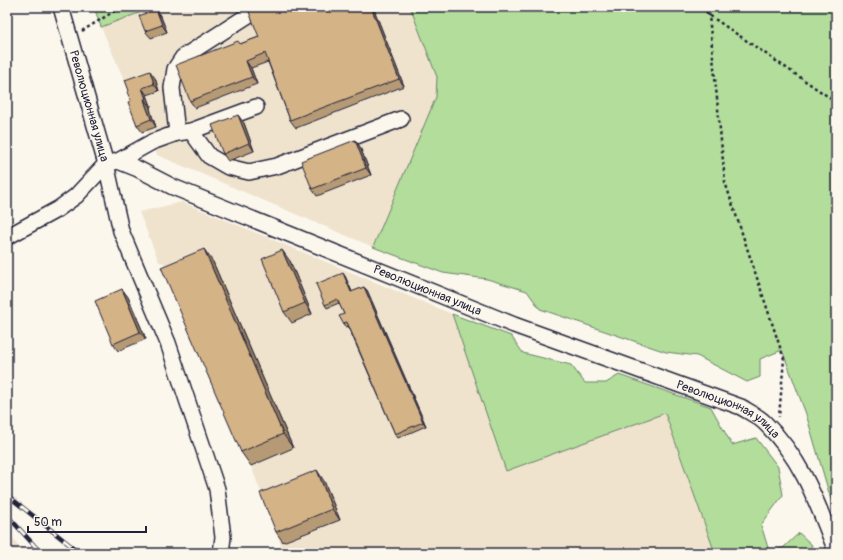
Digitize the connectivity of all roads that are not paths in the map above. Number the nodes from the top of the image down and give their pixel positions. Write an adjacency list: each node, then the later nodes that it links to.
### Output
1 (61, 7): 6 (street, Революционная улица)
2 (261, 7): 5 (street)
3 (256, 107): 5 (street)
4 (401, 118): 5 (street)
5 (184, 132): 6 (street)
6 (112, 162): 7 (street); 8 (street, Революционная улица); 9 (street)
7 (7, 237)
8 (836, 551)
9 (222, 553)

